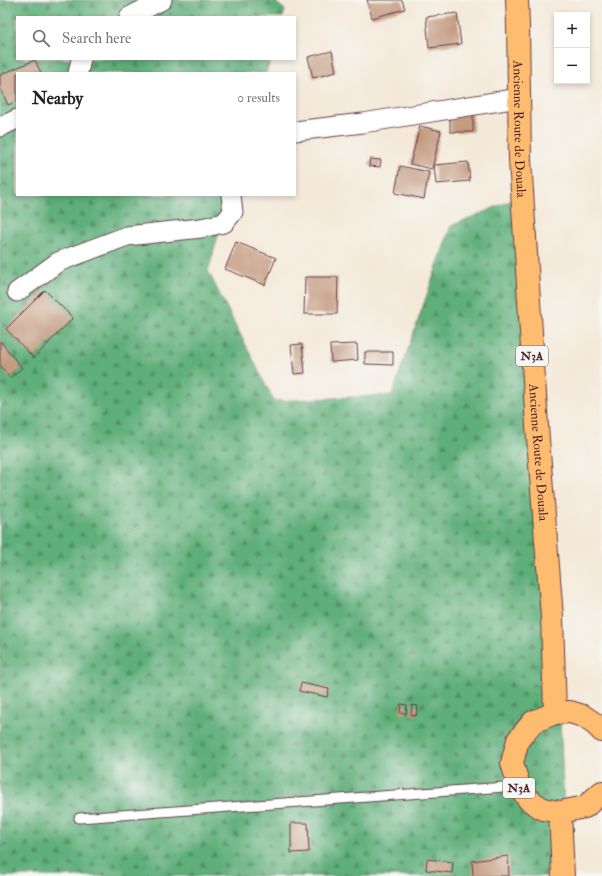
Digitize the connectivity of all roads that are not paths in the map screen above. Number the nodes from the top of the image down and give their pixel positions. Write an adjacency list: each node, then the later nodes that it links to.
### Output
1 (162, 0): 3 (street)
2 (517, 0): 6 (highway, Ancienne Route de Douala / N3A)
3 (131, 16)
4 (81, 60): 5 (street)
5 (78, 72)
6 (519, 98): 9 (street); 12 (highway, Ancienne Route de Douala / N3A)
7 (16, 119): 8 (street)
8 (0, 127)
9 (296, 131)
10 (231, 196): 11 (street)
11 (17, 292)
12 (556, 712): 13 (highway, N3A); 14 (highway, N3A)
13 (600, 725)
14 (519, 786): 16 (highway, N3A); 17 (lane)
15 (602, 792): 16 (highway, N3A)
16 (560, 812): 18 (highway)
17 (79, 818)
18 (564, 876)

